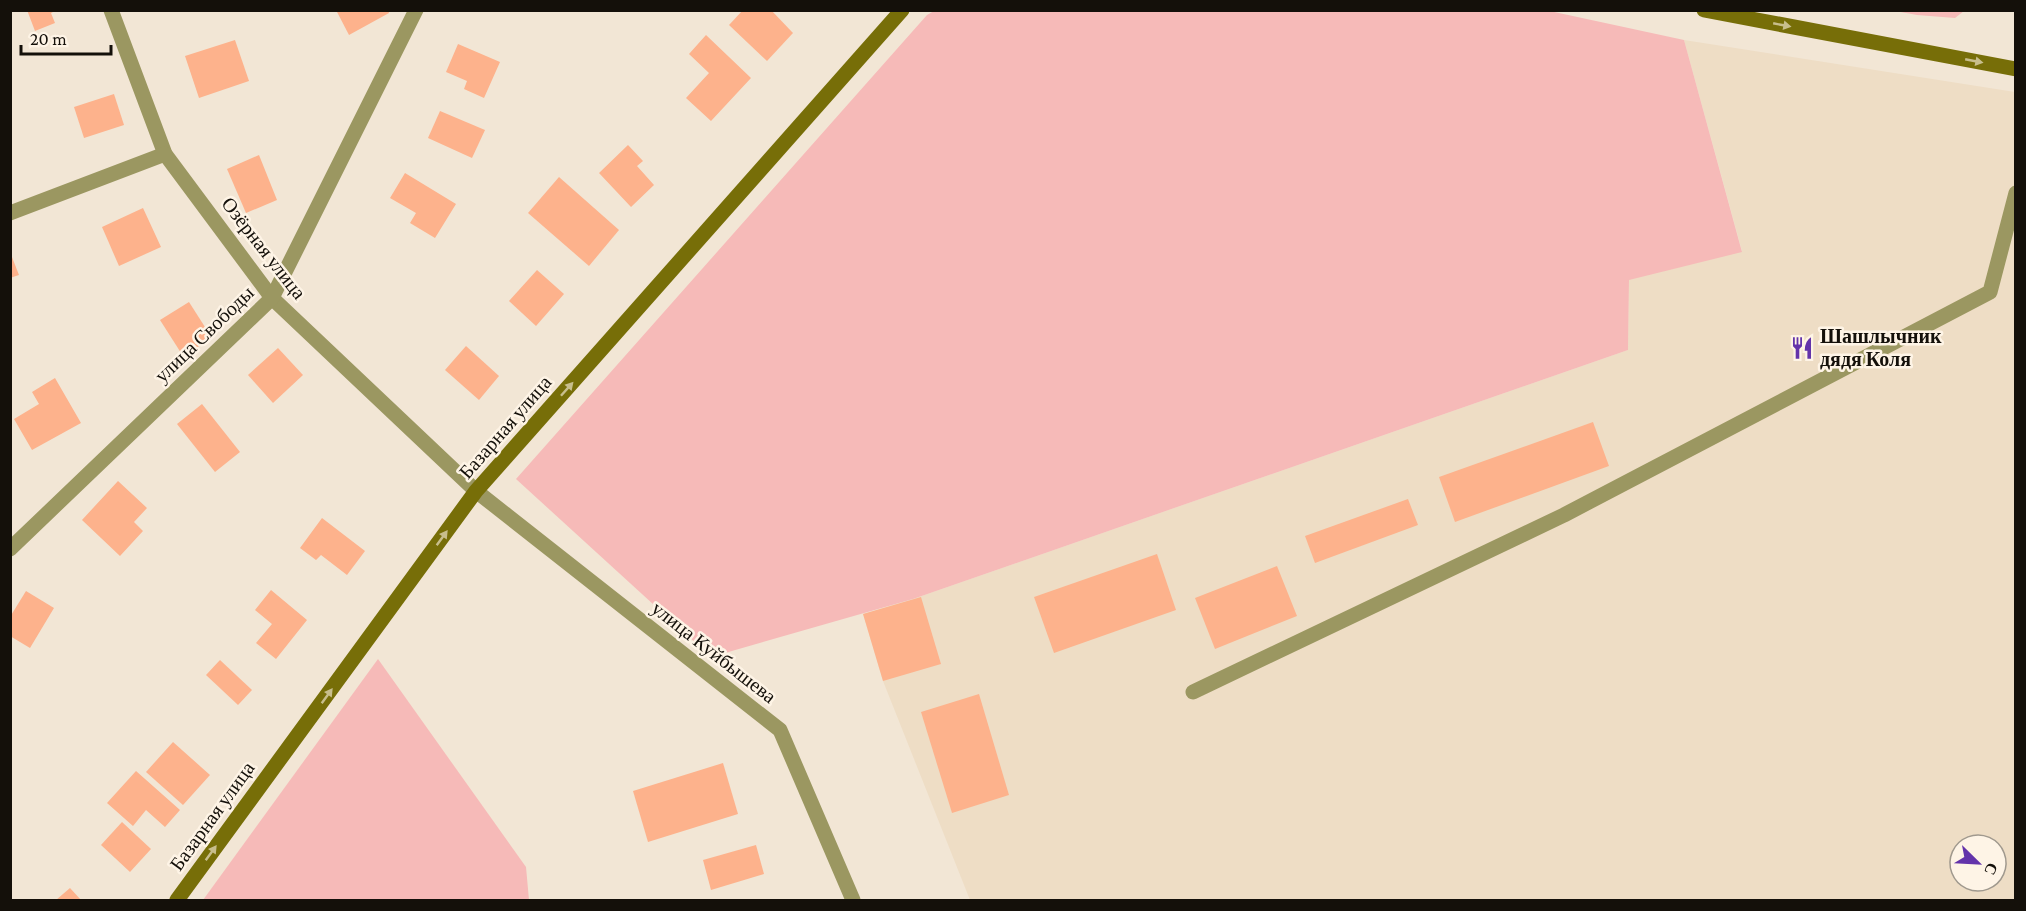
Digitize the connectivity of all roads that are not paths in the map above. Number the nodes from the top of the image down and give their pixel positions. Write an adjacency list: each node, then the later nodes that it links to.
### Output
1 (111, 10): 6 (street, Озёрная улица)
2 (416, 10): 9 (street, улица Свободы)
3 (902, 10): 10 (main road, Базарная улица, one-way to 3)
4 (1704, 10): 5 (main road, one-way to 5)
5 (2016, 69)
6 (165, 154): 8 (street); 9 (street, Озёрная улица)
7 (2016, 193): 12 (street)
8 (10, 213)
9 (272, 298): 10 (street, Озёрная улица); 11 (street, улица Свободы)
10 (476, 491): 13 (main road, Базарная улица, one-way to 10); 14 (street, улица Куйбышева)
11 (10, 549)
12 (1192, 692)
13 (177, 900)
14 (853, 900)

